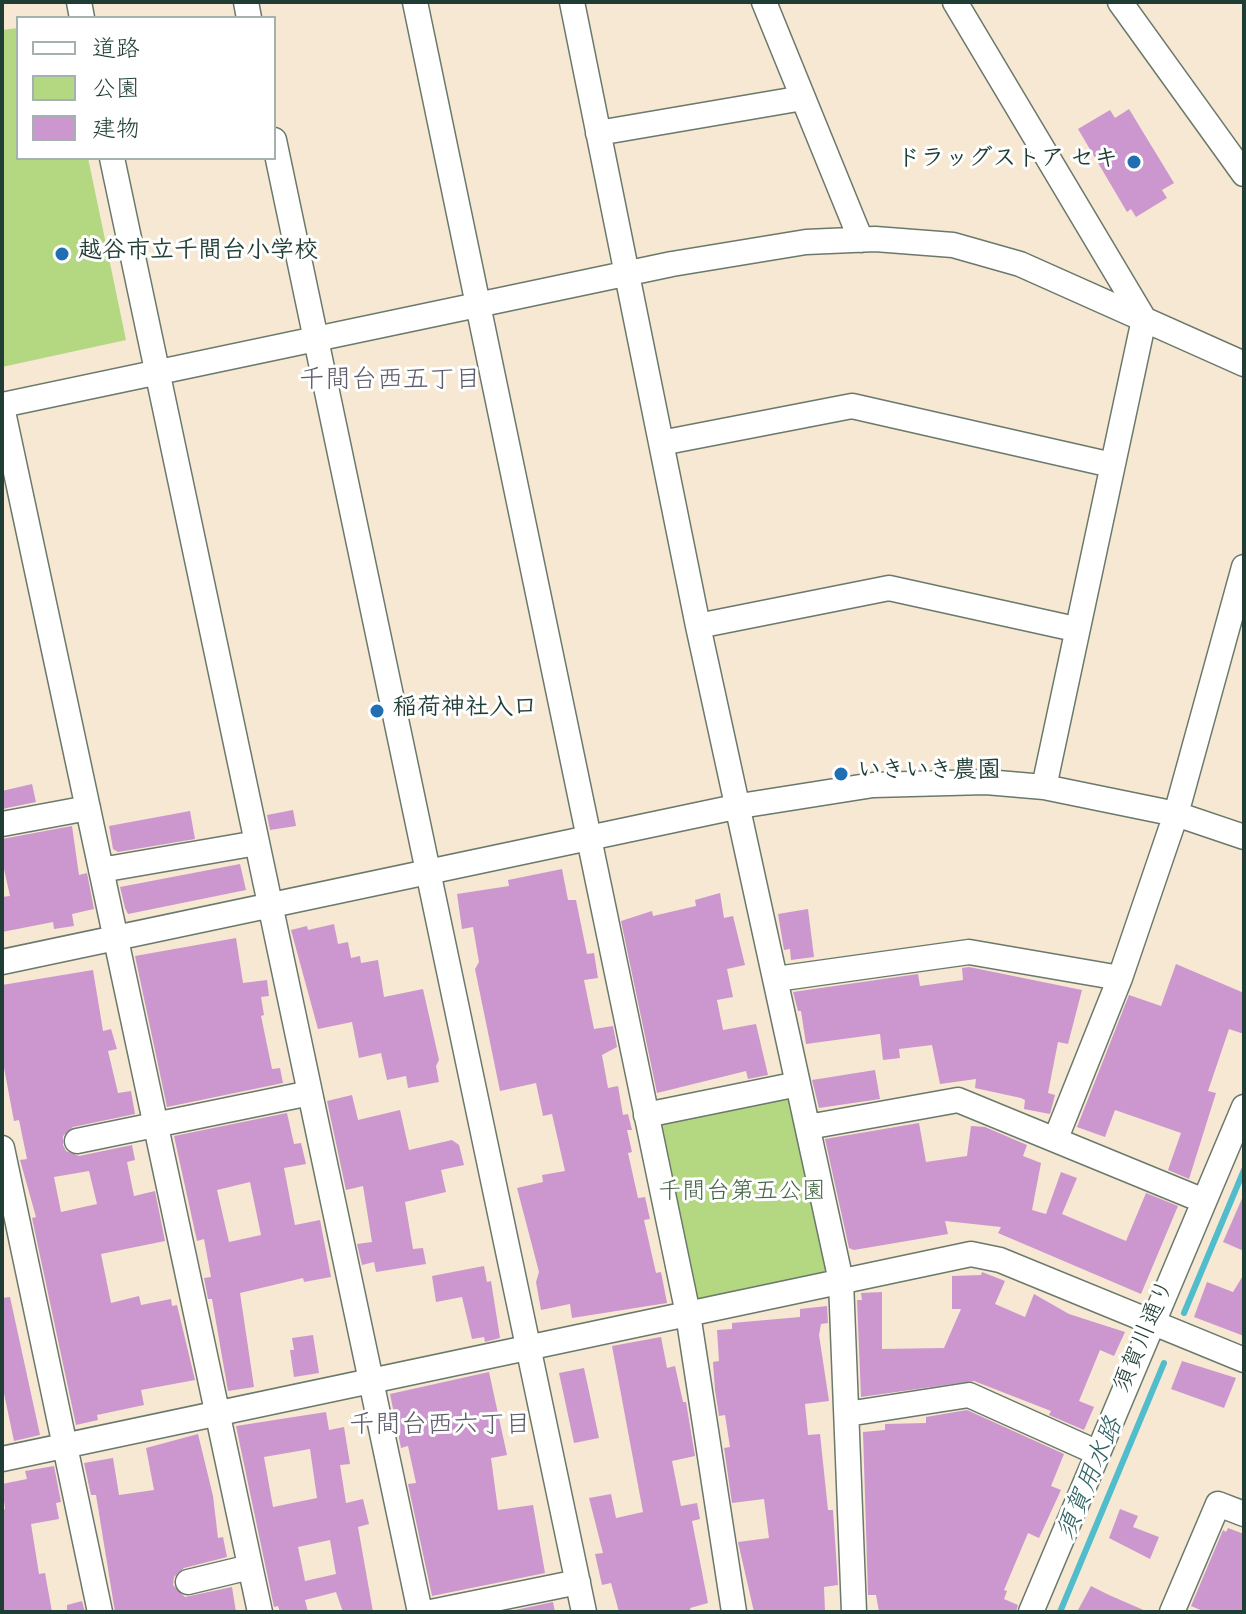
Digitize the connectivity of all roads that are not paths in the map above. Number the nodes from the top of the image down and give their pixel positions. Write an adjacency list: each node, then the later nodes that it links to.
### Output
1 (415, 2): 13 (street)
2 (572, 2): 7 (street)
3 (764, 2): 6 (street)
4 (955, 2): 14 (street)
5 (1120, 2): 10 (street)
6 (803, 98): 7 (street); 11 (street)
7 (598, 133): 12 (street)
8 (276, 150): 15 (street)
9 (112, 160): 17 (street)
10 (1244, 174)
11 (861, 240): 12 (street); 14 (street)
12 (626, 273): 13 (street); 19 (street)
13 (475, 303): 15 (street); 30 (street)
14 (1144, 319): 16 (street); 20 (street)
15 (314, 339): 17 (street); 33 (street)
16 (1244, 364)
17 (157, 373): 18 (street); 31 (street)
18 (2, 406): 26 (street)
19 (661, 443): 20 (street); 22 (street)
20 (1112, 465): 23 (street)
21 (1244, 567): 27 (street)
22 (698, 626): 23 (street); 25 (street)
23 (1075, 629): 24 (street)
24 (1044, 787): 25 (street); 27 (street)
25 (740, 806): 30 (street); 38 (street)
26 (88, 808): 28 (street); 32 (street)
27 (1176, 814): 29 (street); 37 (street)
28 (2, 824)
29 (1244, 837)
30 (588, 838): 33 (street); 42 (street)
31 (257, 843): 32 (street); 34 (street)
32 (101, 870): 35 (street)
33 (428, 872): 34 (street); 52 (street)
34 (270, 906): 35 (street); 40 (street)
35 (115, 938): 36 (street); 43 (street)
36 (2, 962)
37 (1120, 978): 38 (street); 45 (street)
38 (776, 979): 39 (street)
39 (798, 1084): 42 (street); 44 (street)
40 (310, 1093): 43 (street); 54 (street)
41 (1244, 1107): 48 (street, 須賀川通り)
42 (646, 1115): 50 (street)
43 (156, 1125): 46 (street); 55 (street)
44 (808, 1127): 45 (street); 49 (street)
45 (1056, 1138): 48 (street)
46 (77, 1141)
47 (2, 1148): 57 (street)
48 (1204, 1201): 51 (street, 須賀川通り)
49 (841, 1281): 50 (street); 51 (street); 56 (street)
50 (688, 1314): 52 (street); 69 (street)
51 (1153, 1324): 53 (street); 58 (street, 須賀川通り)
52 (528, 1346): 54 (street); 63 (street)
53 (1244, 1360)
54 (371, 1380): 55 (street); 66 (street)
55 (217, 1413): 57 (street); 61 (street)
56 (847, 1414): 58 (street); 70 (street)
57 (65, 1445): 59 (street); 64 (street)
58 (1098, 1453): 71 (street, 須賀川通り)
59 (2, 1459)
60 (1244, 1514): 72 (street)
61 (250, 1567): 62 (street); 65 (street)
62 (188, 1582)
63 (578, 1582): 67 (street); 68 (street)
64 (100, 1612)
65 (260, 1612)
66 (420, 1612)
67 (431, 1612)
68 (584, 1612)
69 (734, 1612)
70 (854, 1612)
71 (1031, 1612)
72 (1172, 1612)

